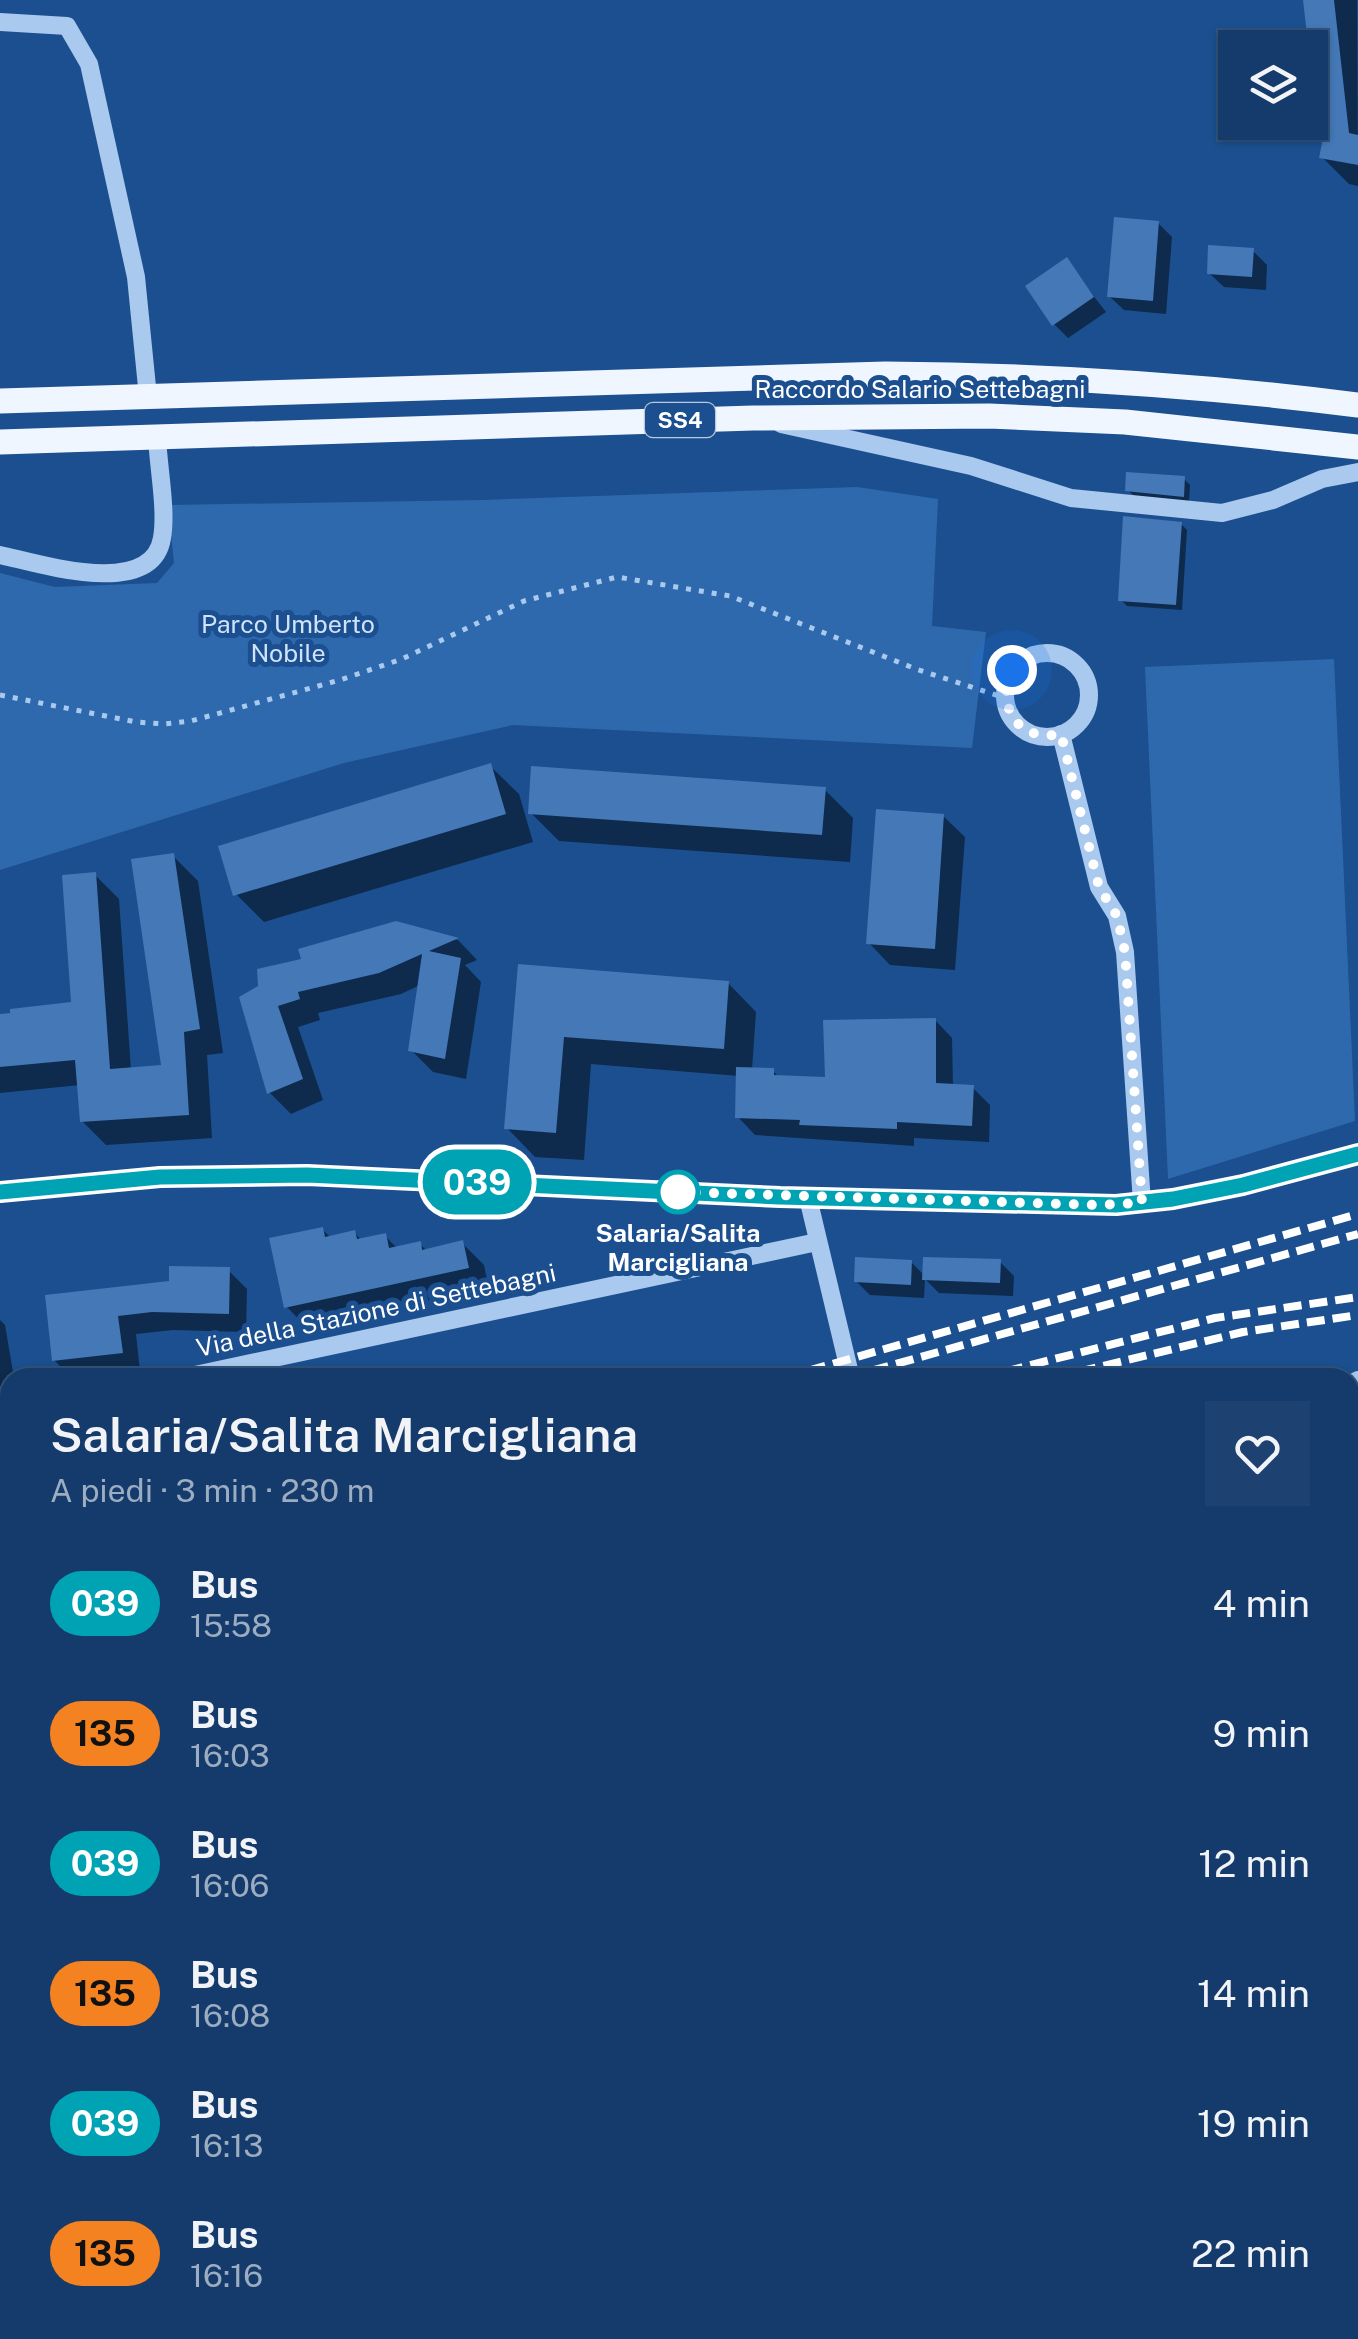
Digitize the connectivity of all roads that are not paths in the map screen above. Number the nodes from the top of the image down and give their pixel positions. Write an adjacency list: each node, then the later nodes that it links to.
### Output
1 (0, 22): 2 (street)
2 (148, 396): 3 (main road, Raccordo Salario Settebagni / SS4); 4 (main road, Raccordo Salario Settebagni / SS4)
3 (0, 401)
4 (1358, 404)
5 (753, 418): 6 (main road, Raccordo Salario Settebagni / SS4); 8 (main road, Raccordo Salario Settebagni / SS4); 9 (street)
6 (156, 436): 7 (main road, Raccordo Salario Settebagni / SS4); 10 (street)
7 (0, 442)
8 (1358, 447)
9 (1358, 472)
10 (0, 555)
11 (1061, 734): 11 (street); 15 (street)
12 (1358, 1154): 15 (street)
13 (0, 1192): 14 (street)
14 (808, 1198): 15 (street); 16 (street)
15 (1142, 1203)
16 (817, 1242): 17 (street, Via della Stazione di Settebagni); 18 (street)
17 (228, 1368)
18 (848, 1368)

